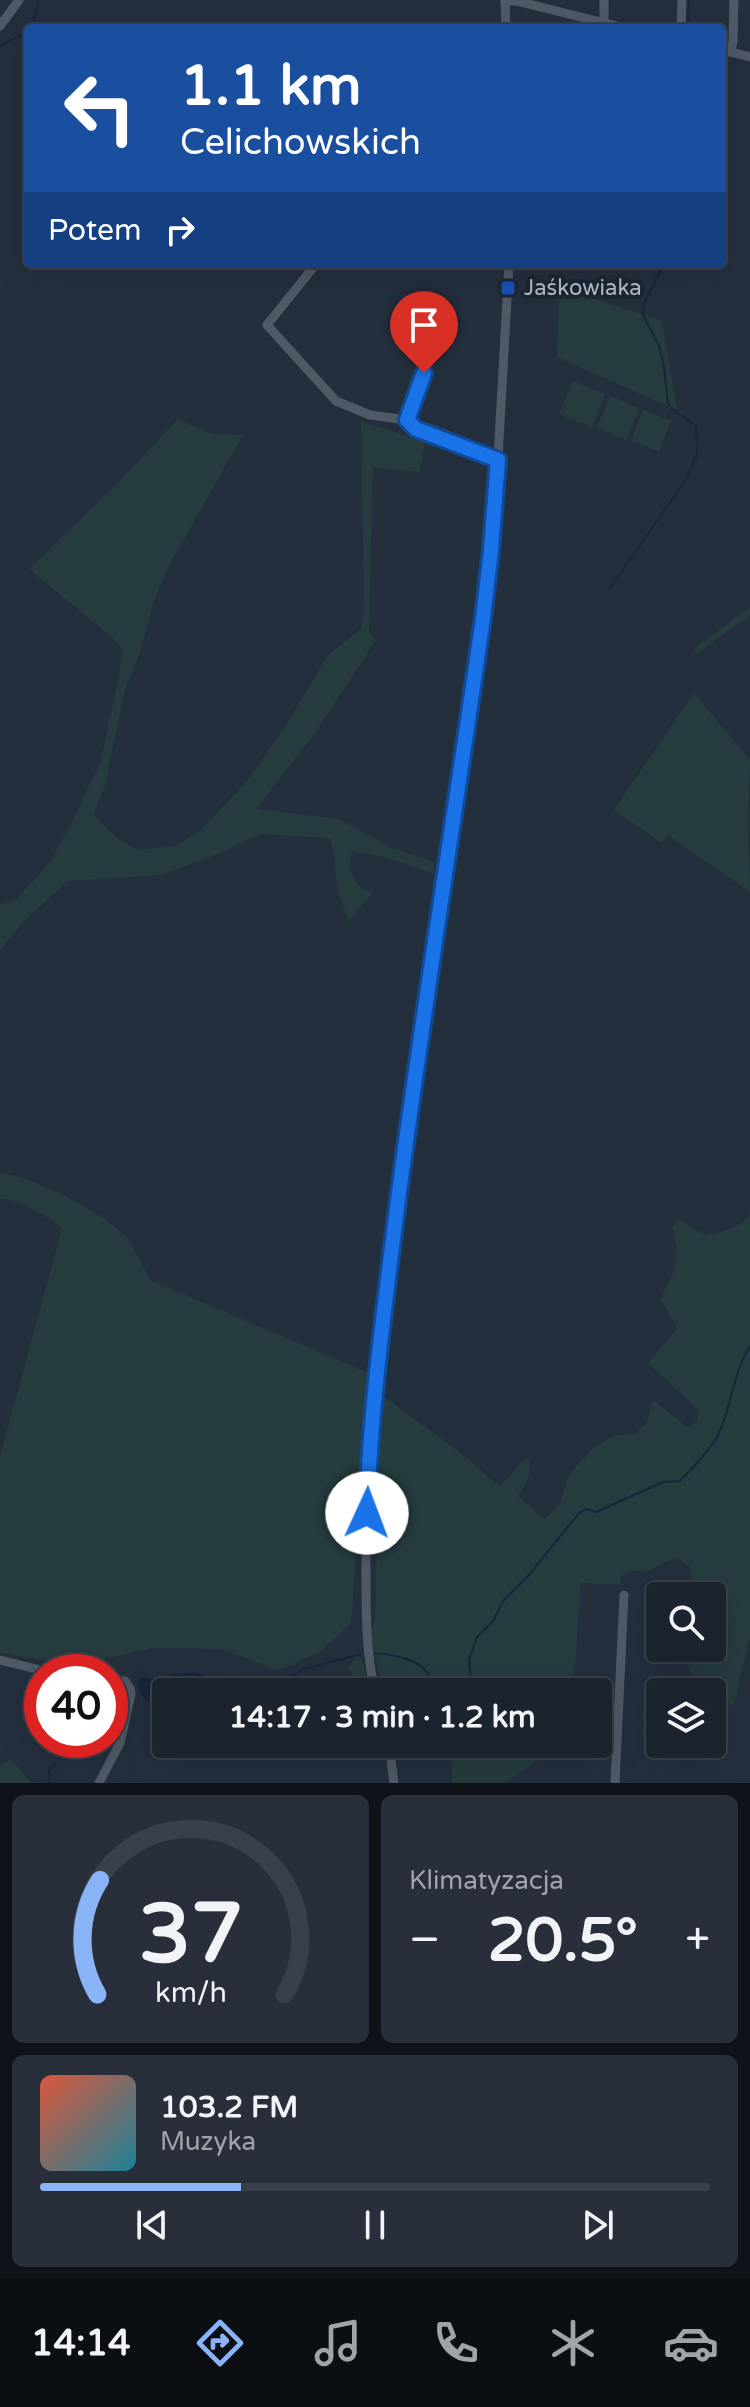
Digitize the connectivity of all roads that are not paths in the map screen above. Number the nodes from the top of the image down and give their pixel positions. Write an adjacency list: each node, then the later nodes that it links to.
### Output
1 (19, 0): 10 (street)
2 (604, 0): 8 (street)
3 (682, 0): 9 (street)
4 (734, 0): 11 (street)
5 (505, 1): 6 (street); 7 (street)
6 (503, 24)
7 (597, 24)
8 (604, 24)
9 (681, 24)
10 (0, 26)
11 (726, 51): 12 (street)
12 (750, 57)
13 (313, 268): 16 (street)
14 (509, 268): 17 (street)
15 (439, 330): 16 (street)
16 (407, 420): 17 (street)
17 (498, 460): 21 (street)
18 (624, 1595): 28 (street)
19 (0, 1660): 20 (street)
20 (24, 1666)
21 (372, 1678)
22 (128, 1684): 23 (street)
23 (128, 1707)
24 (112, 1758): 26 (street)
25 (391, 1758): 27 (street)
26 (99, 1783)
27 (394, 1783)
28 (615, 1783)

